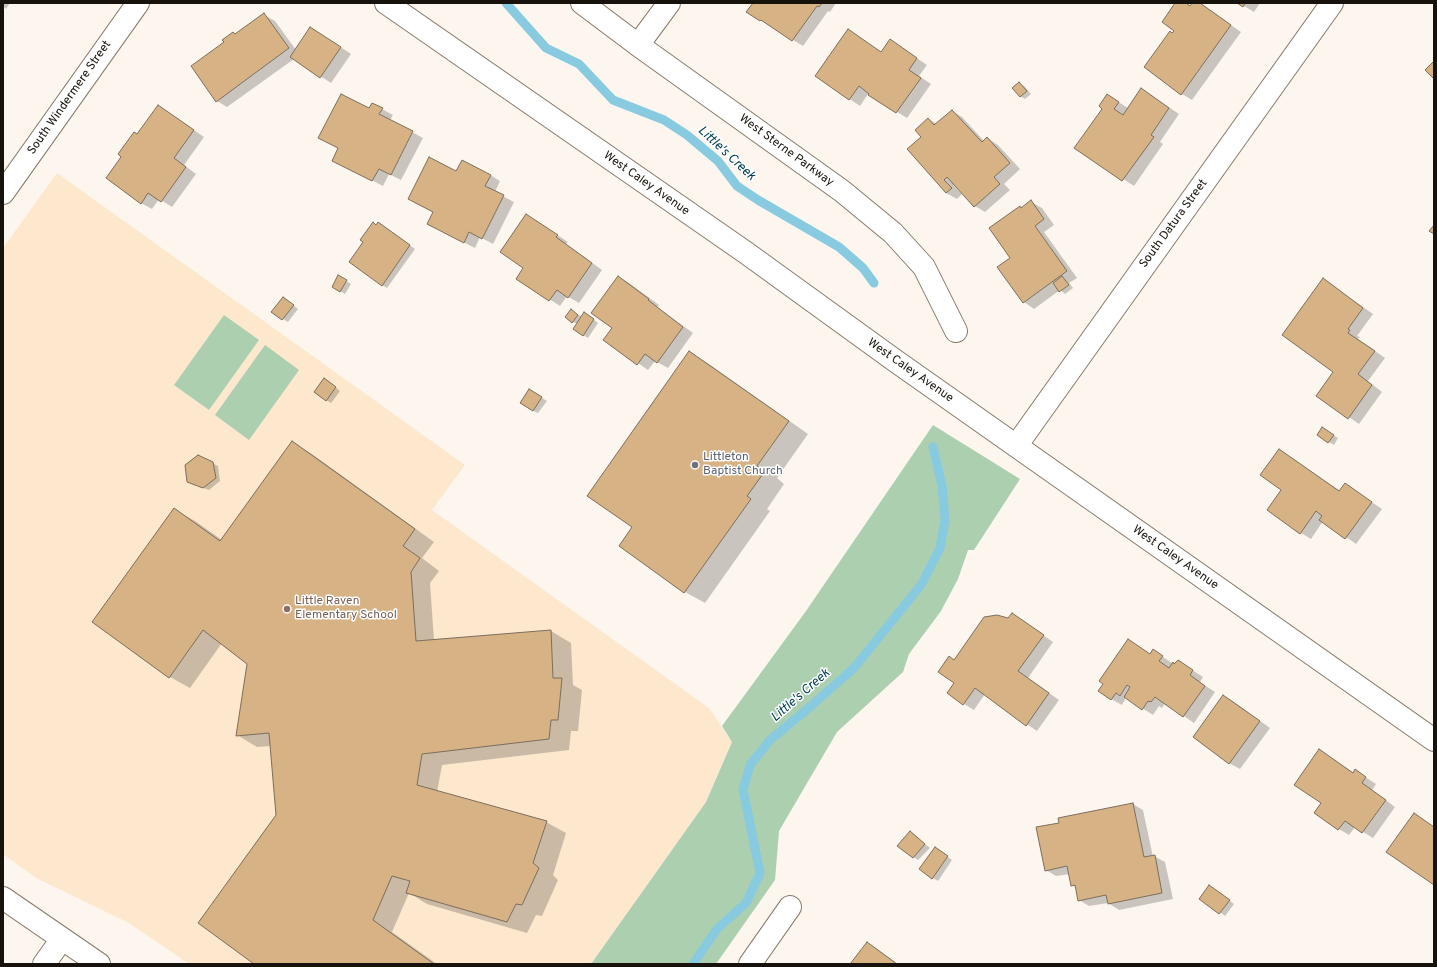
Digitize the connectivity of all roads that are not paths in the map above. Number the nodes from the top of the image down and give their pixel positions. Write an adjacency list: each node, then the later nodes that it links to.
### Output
1 (138, 3): 7 (street, South Windermere Street)
2 (386, 3): 9 (street, West Caley Avenue)
3 (582, 3): 6 (street, West Sterne Parkway)
4 (669, 3): 6 (street)
5 (1332, 3): 9 (street, South Datura Street)
6 (638, 45): 8 (street, West Sterne Parkway)
7 (3, 193)
8 (956, 331)
9 (1016, 446): 10 (street, West Caley Avenue)
10 (1434, 740)
11 (3, 898): 13 (street)
12 (790, 907): 16 (street)
13 (62, 939): 14 (street); 15 (street)
14 (44, 964)
15 (98, 964)
16 (750, 964)

